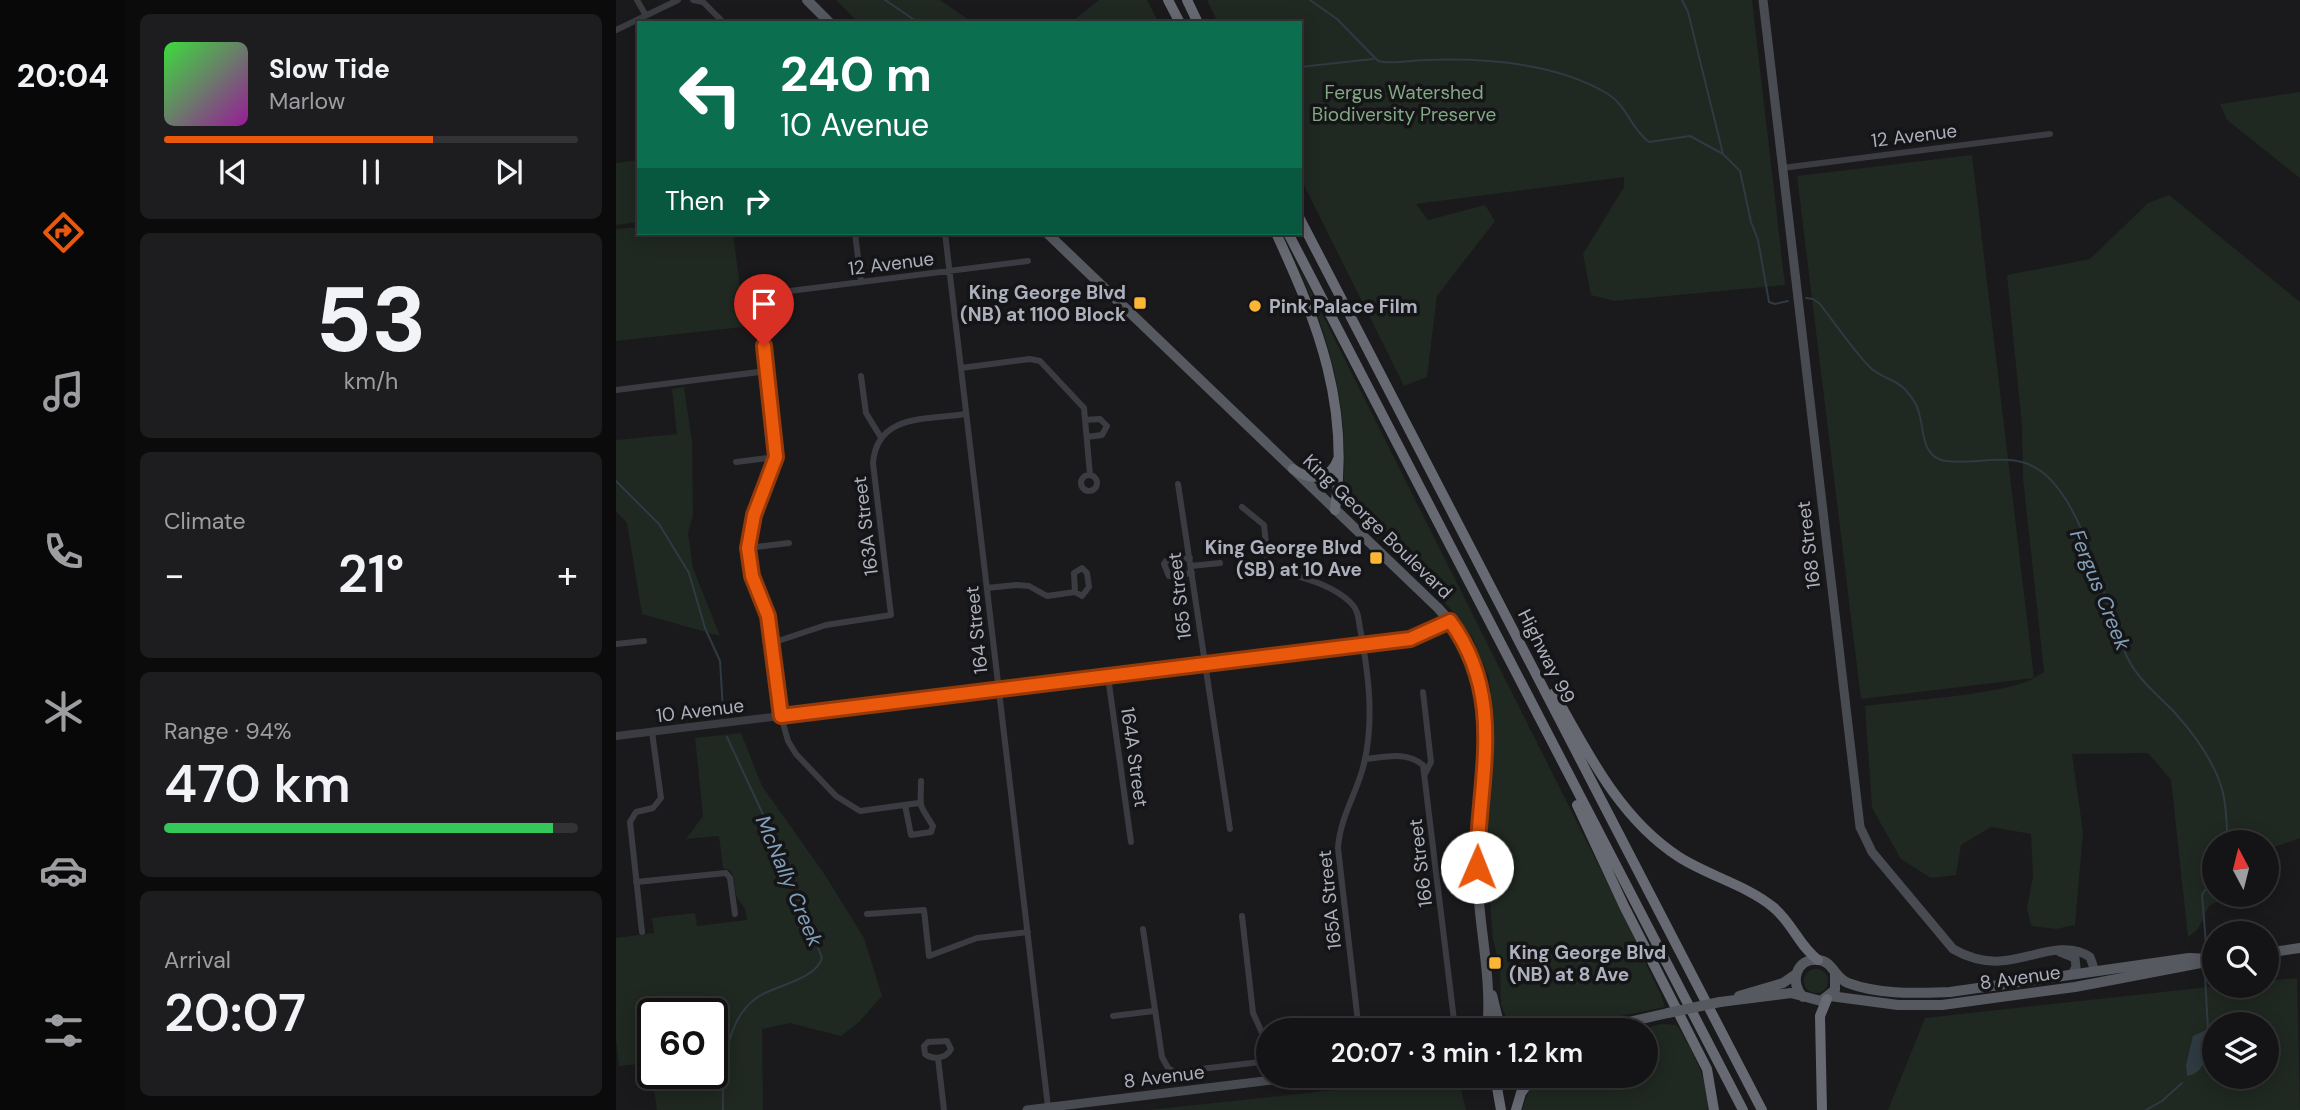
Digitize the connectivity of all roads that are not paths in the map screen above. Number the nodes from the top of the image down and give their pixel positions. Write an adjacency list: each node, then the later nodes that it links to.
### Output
1 (637, 0): 8 (street)
2 (678, 0): 8 (street)
3 (693, 0): 9 (street)
4 (807, 0): 10 (main road)
5 (1168, 0): 11 (highway)
6 (1186, 0): 12 (highway)
7 (1763, 0): 15 (main road, 168 Street)
8 (645, 15): 13 (street)
9 (722, 21)
10 (828, 21)
11 (1179, 21)
12 (1197, 21)
13 (616, 30)
14 (2050, 134): 15 (street, 12 Avenue)
15 (1782, 167): 76 (main road, 168 Street)
16 (1302, 223): 45 (highway, Highway 99)
17 (855, 235): 24 (street)
18 (945, 235): 23 (street, 164 Street)
19 (1049, 235): 36 (main road, King George Boulevard)
20 (1277, 235): 33 (highway)
21 (1289, 235): 49 (highway, Highway 99)
22 (1028, 261): 23 (street, 12 Avenue)
23 (949, 271): 24 (street, 12 Avenue); 25 (street, 164 Street)
24 (861, 282): 26 (street, 12 Avenue)
25 (961, 368): 29 (street, 164 Street); 30 (street)
26 (767, 371): 28 (street); 34 (street)
27 (861, 376): 31 (street)
28 (616, 390)
29 (966, 414): 31 (street); 46 (street, 164 Street)
30 (1085, 420): 32 (street); 32 (street)
31 (880, 436): 51 (street, 163A Street)
32 (1087, 437): 37 (street)
33 (1340, 439): 36 (highway); 40 (highway)
34 (776, 457): 35 (street); 42 (street)
35 (736, 461)
36 (1293, 469): 40 (main road, King George Boulevard)
37 (1090, 475)
38 (1178, 484): 44 (street, 165 Street)
39 (1242, 507): 53 (street, 165A Street)
40 (1335, 510): 48 (main road, King George Boulevard)
41 (789, 543): 42 (street)
42 (748, 548): 51 (street)
43 (1220, 563): 44 (street)
44 (1191, 566): 54 (street, 165 Street)
45 (1486, 577): 79 (highway); 110 (highway, Highway 99)
46 (987, 588): 47 (street); 56 (street, 164 Street)
47 (1075, 592)
48 (1450, 621): 53 (street, 10 Avenue); 85 (main road, King George Boulevard)
49 (1496, 634): 108 (highway); 109 (highway, Highway 99)
50 (644, 641): 52 (street)
51 (772, 643): 58 (street)
52 (616, 644)
53 (1364, 645): 54 (street, 10 Avenue); 61 (street, 165A Street)
54 (1205, 665): 55 (street, 10 Avenue); 66 (street, 165 Street)
55 (1108, 677): 56 (street, 10 Avenue); 67 (street, 164A Street)
56 (998, 691): 58 (street, 10 Avenue); 74 (street, 164 Street)
57 (1423, 692): 62 (street, 166 Street)
58 (781, 716): 59 (street, 10 Avenue); 65 (street)
59 (652, 732): 60 (street, 10 Avenue); 68 (street)
60 (616, 736)
61 (1365, 759): 62 (street); 92 (street, 165A Street)
62 (1425, 774): 93 (street, 166 Street)
63 (921, 781): 64 (street)
64 (919, 803): 65 (street); 65 (street)
65 (905, 805)
66 (1230, 829)
67 (1131, 842)
68 (636, 882): 69 (street); 73 (street)
69 (735, 914)
70 (867, 914): 74 (street)
71 (1242, 916): 97 (street)
72 (1143, 929): 90 (street)
73 (642, 932)
74 (1028, 932): 103 (street, 164 Street)
75 (2300, 948): 77 (main road)
76 (2055, 951): 82 (main road, 168 Street); 84 (main road)
77 (2279, 951)
78 (2202, 959): 82 (main road, 8 Avenue)
79 (1818, 960): 81 (main road); 83 (main road)
80 (2202, 962): 89 (main road, 8 Avenue)
81 (1834, 971): 84 (main road, 8 Avenue); 87 (main road)
82 (2095, 971): 84 (main road, 8 Avenue); 89 (main road)
83 (1796, 973): 86 (main road); 88 (main road)
84 (2072, 974)
85 (1487, 978): 94 (main road, King George Boulevard); 95 (main road, King George Boulevard)
86 (1803, 997): 87 (main road); 88 (main road)
87 (1829, 997): 89 (main road, 8 Avenue); 111 (highway)
88 (1720, 1002): 96 (main road, bridge)
89 (1963, 1003)
90 (1154, 1011): 91 (street); 99 (street)
91 (1113, 1016)
92 (1358, 1018)
93 (1454, 1018)
94 (1487, 1018)
95 (1498, 1018)
96 (1646, 1018)
97 (1256, 1020)
98 (938, 1058): 104 (street)
99 (1256, 1062)
100 (1256, 1083): 103 (main road, 8 Avenue)
101 (1497, 1088): 106 (highway)
102 (1525, 1088): 107 (highway)
103 (1048, 1107): 105 (main road, 8 Avenue)
104 (944, 1110)
105 (1027, 1110)
106 (1501, 1110)
107 (1516, 1110)
108 (1714, 1110)
109 (1742, 1110)
110 (1762, 1110)
111 (1822, 1110)

